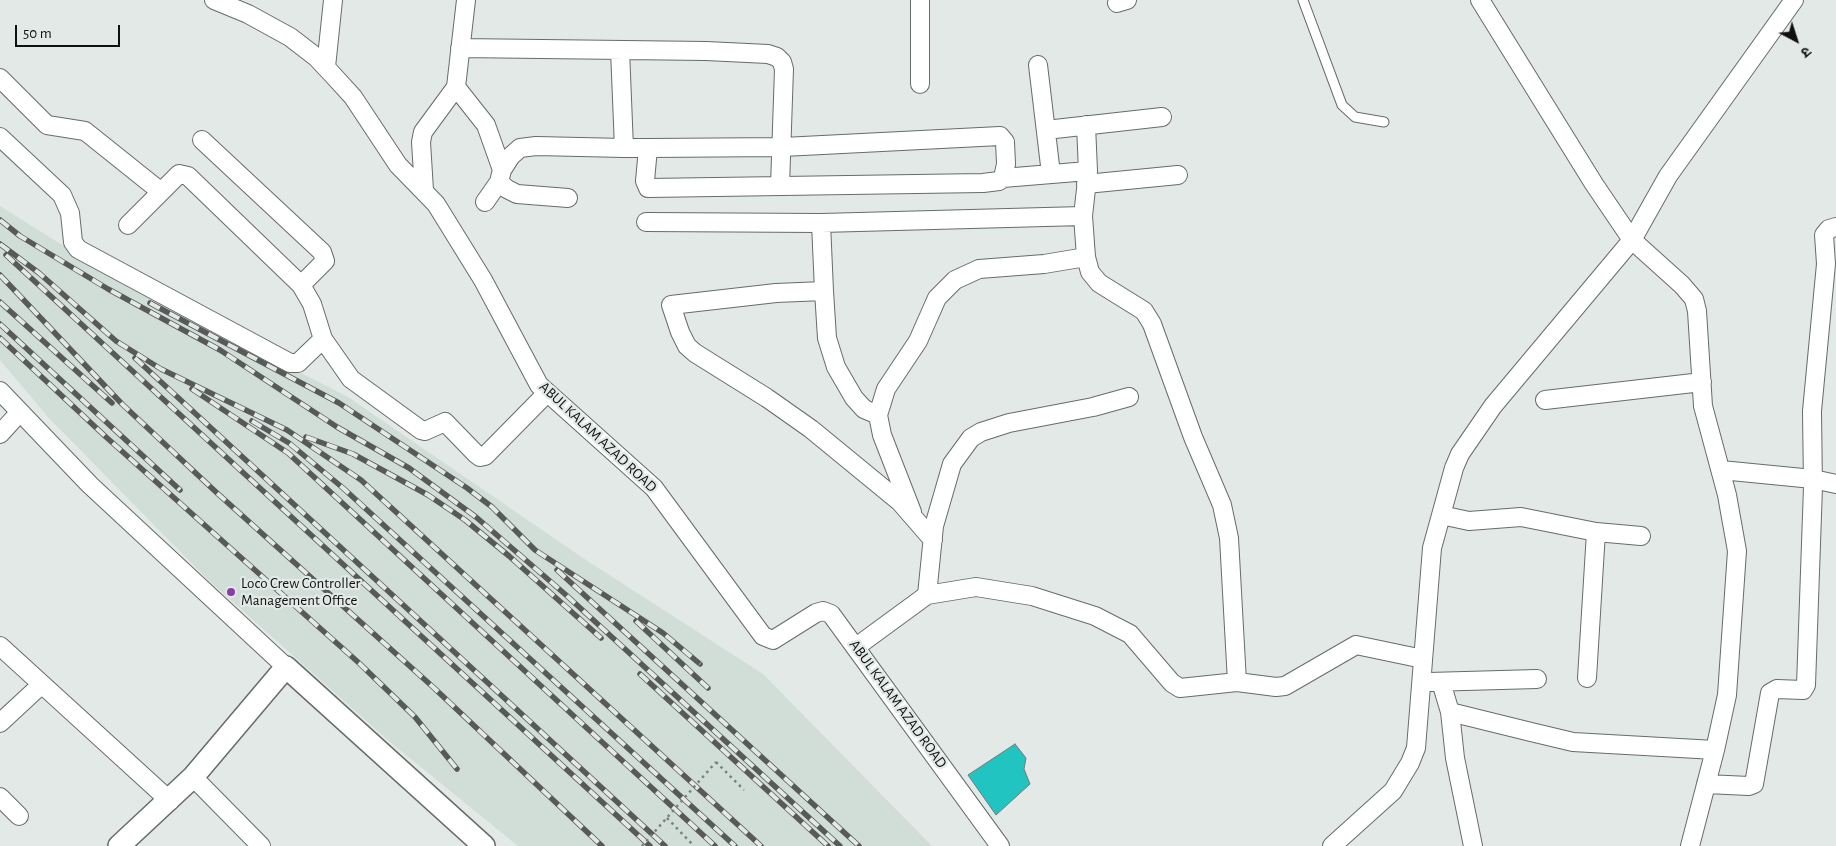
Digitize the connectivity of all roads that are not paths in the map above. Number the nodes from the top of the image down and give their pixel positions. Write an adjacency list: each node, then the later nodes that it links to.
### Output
1 (214, 0): 11 (street, ABUL KALAM AZAD ROAD)
2 (333, 0): 11 (street)
3 (466, 0): 8 (street)
4 (920, 0): 13 (street)
5 (1302, 0): 16 (lane)
6 (1480, 0): 39 (street)
7 (1794, 0): 39 (street)
8 (460, 48): 9 (street); 14 (street)
9 (620, 50): 21 (street); 22 (street)
10 (1038, 65): 18 (street)
11 (326, 67): 30 (street, ABUL KALAM AZAD ROAD)
12 (0, 78): 31 (street)
13 (920, 84)
14 (456, 87): 26 (street); 30 (street)
15 (1162, 117): 17 (street)
16 (1384, 122)
17 (1086, 125): 18 (street); 28 (street)
18 (1046, 130): 24 (street)
19 (0, 137): 43 (street)
20 (202, 140): 41 (street)
21 (783, 146): 23 (street); 27 (street); 29 (street)
22 (624, 148): 23 (street); 26 (street)
23 (648, 148): 29 (street)
24 (1051, 174): 27 (street); 28 (street)
25 (1178, 175): 28 (street)
26 (500, 176): 32 (street); 33 (street)
27 (1003, 178): 29 (street)
28 (1087, 178): 34 (street)
29 (780, 186)
30 (424, 190): 46 (street, ABUL KALAM AZAD ROAD)
31 (160, 191): 37 (street); 41 (street)
32 (568, 198)
33 (485, 202)
34 (1082, 216): 36 (street); 40 (street)
35 (646, 222): 36 (street)
36 (821, 223): 42 (street)
37 (128, 225)
38 (1836, 226): 53 (street)
39 (1632, 240): 44 (street); 55 (street)
40 (1086, 257): 50 (street); 67 (street)
41 (301, 285): 43 (street)
42 (824, 291): 50 (street); 56 (street)
43 (323, 339): 46 (street)
44 (1702, 382): 48 (street); 52 (street)
45 (0, 391): 49 (street)
46 (547, 393): 62 (street, ABUL KALAM AZAD ROAD)
47 (1129, 397): 59 (street)
48 (1545, 400)
49 (20, 412): 51 (street); 64 (street)
50 (878, 415): 56 (street)
51 (0, 434)
52 (1721, 470): 53 (street); 73 (street)
53 (1813, 479): 54 (street); 75 (street)
54 (1836, 484)
55 (1441, 514): 57 (street); 63 (street)
56 (913, 515): 59 (street)
57 (1596, 532): 58 (street); 65 (street)
58 (1641, 536)
59 (933, 540): 60 (street)
60 (927, 595): 62 (street); 67 (street)
61 (0, 646): 70 (street)
62 (856, 647): 82 (street, ABUL KALAM AZAD ROAD)
63 (1423, 659): 67 (street); 68 (street)
64 (286, 667): 74 (street); 81 (street)
65 (1587, 678)
66 (1537, 679): 69 (street)
67 (1237, 682)
68 (1421, 682): 69 (street); 83 (street)
69 (1441, 682): 71 (street)
70 (42, 684): 72 (street); 77 (street)
71 (1450, 712): 73 (street); 84 (street)
72 (0, 723)
73 (1716, 750): 75 (street)
74 (193, 777): 77 (street); 80 (street)
75 (1706, 784): 85 (street)
76 (0, 797): 78 (street)
77 (170, 801): 79 (street)
78 (19, 816)
79 (119, 846)
80 (261, 846)
81 (484, 846)
82 (1000, 846)
83 (1332, 846)
84 (1473, 846)
85 (1690, 846)

